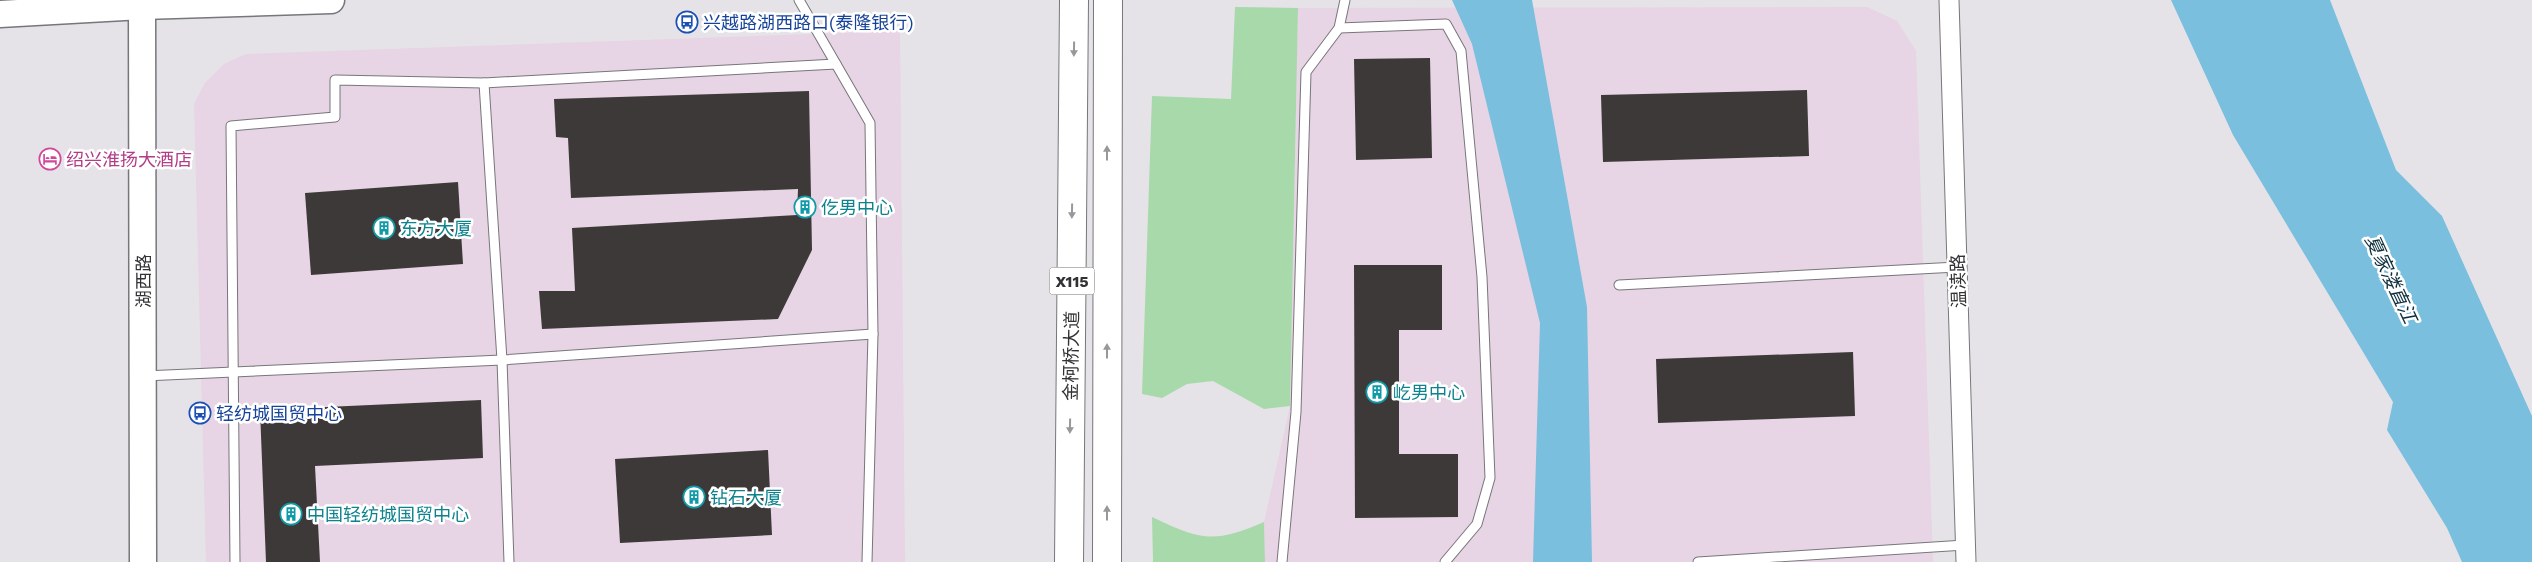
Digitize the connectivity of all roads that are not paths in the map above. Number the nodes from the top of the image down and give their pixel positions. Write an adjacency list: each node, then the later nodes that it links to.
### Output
1 (331, 0): 7 (street)
2 (799, 0): 10 (lane)
3 (1074, 0): 23 (main road, 金柯桥大道 / X115, one-way to 23)
4 (1108, 0): 24 (main road, 金柯桥大道 / X115, one-way to 4)
5 (1345, 0): 9 (lane)
6 (1949, 0): 12 (street, 温渎路)
7 (142, 3): 8 (street); 17 (street, 湖西路)
8 (0, 14)
9 (1339, 28): 25 (lane); 26 (lane)
10 (836, 64): 11 (lane); 14 (lane)
11 (484, 83): 15 (lane); 16 (lane)
12 (1957, 267): 13 (lane); 18 (street, 温渎路)
13 (1618, 284)
14 (873, 334): 15 (lane); 22 (lane)
15 (502, 360): 16 (lane); 21 (lane)
16 (234, 372): 17 (lane); 20 (lane)
17 (143, 376): 19 (street, 湖西路)
18 (1966, 554): 27 (lane)
19 (143, 562)
20 (235, 562)
21 (509, 562)
22 (867, 562)
23 (1069, 562)
24 (1107, 562)
25 (1282, 562)
26 (1445, 562)
27 (1698, 562)

